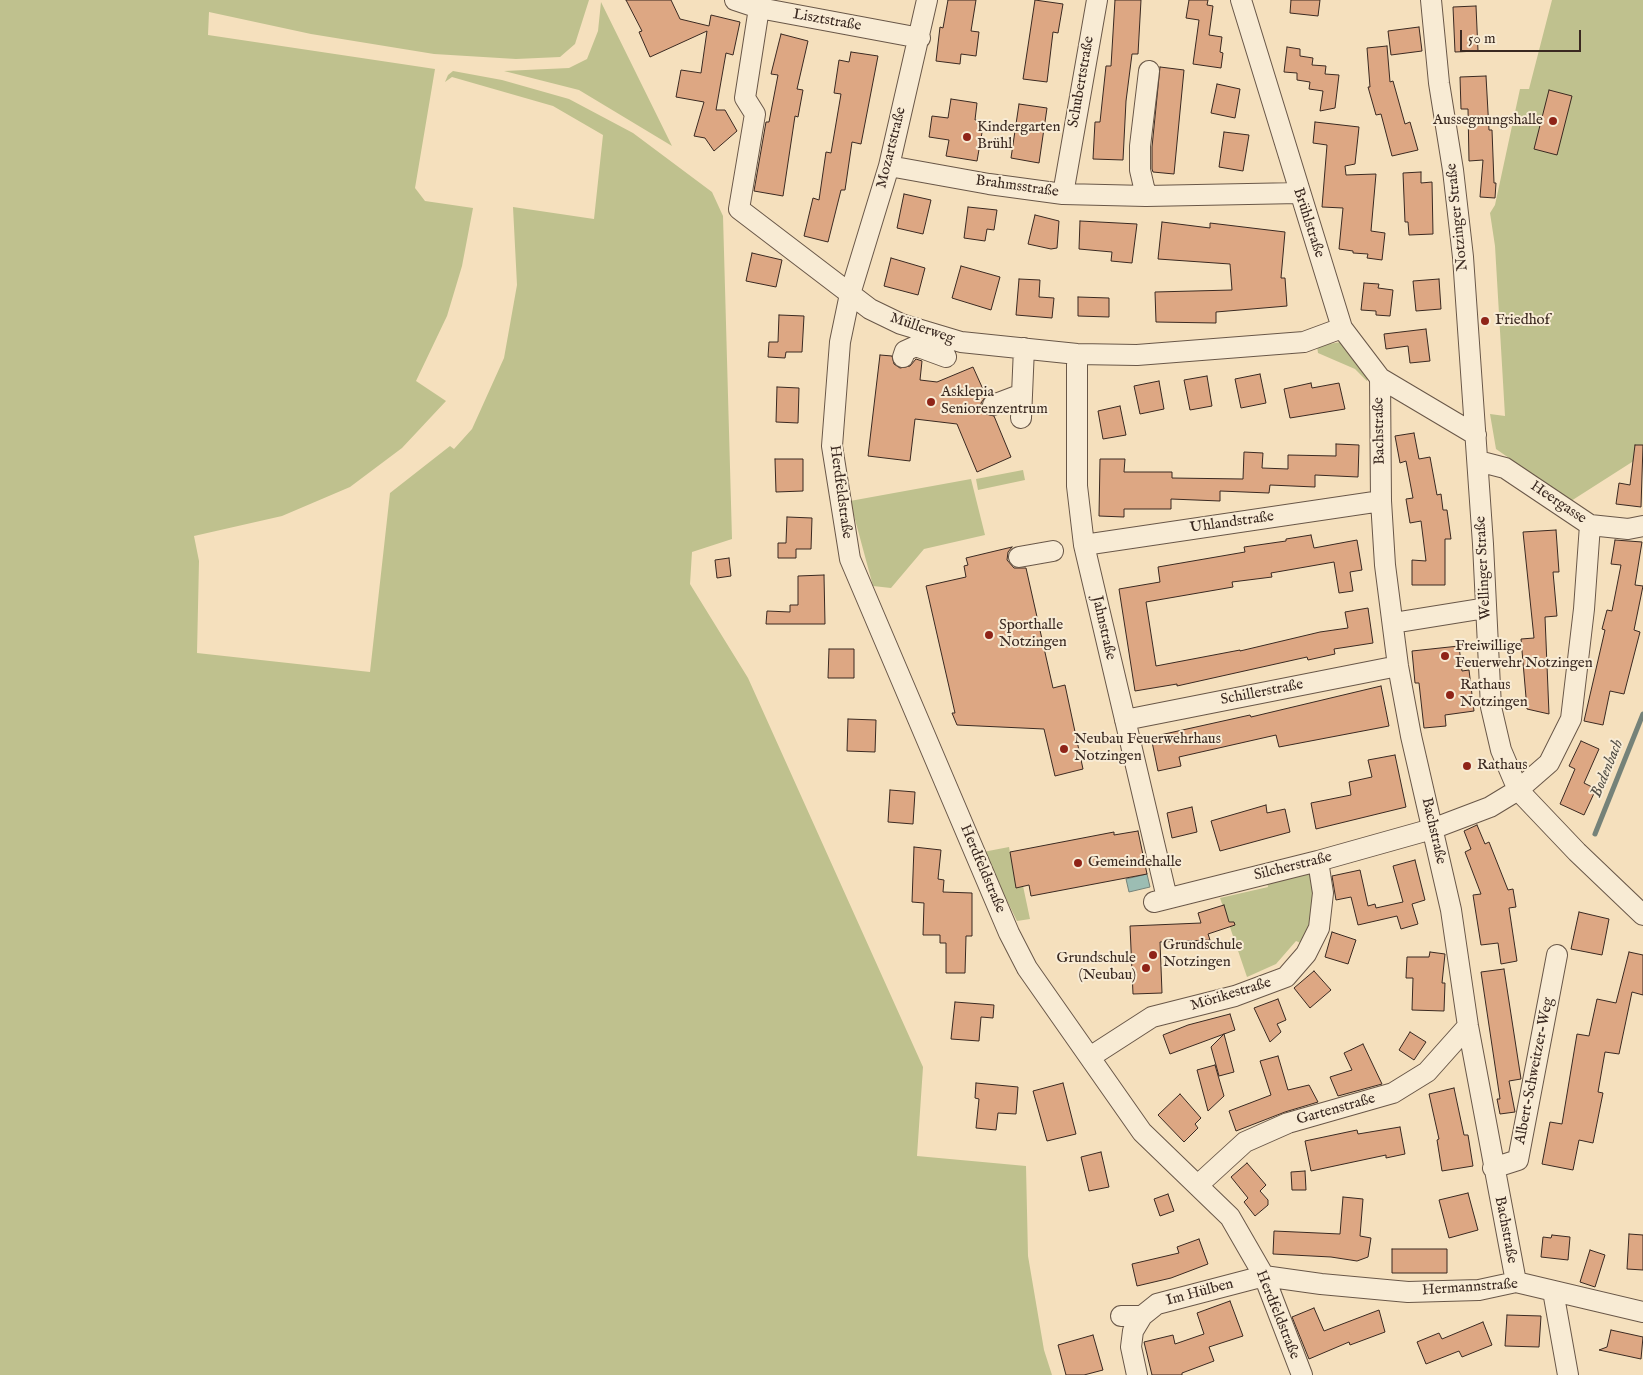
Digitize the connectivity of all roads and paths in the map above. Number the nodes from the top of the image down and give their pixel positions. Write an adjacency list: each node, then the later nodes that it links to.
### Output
1 (735, 0): 6 (street, Lisztstraße)
2 (927, 0): 7 (street, Mozartstraße)
3 (1096, 0): 11 (street, Schubertstraße)
4 (1240, 0): 10 (street, Brühlstraße)
5 (1431, 0): 23 (street, Notzinger Straße)
6 (758, 8): 7 (street, Lisztstraße); 13 (street, Müllerweg)
7 (920, 38): 9 (street, Mozartstraße)
8 (1149, 71): 12 (street)
9 (889, 166): 11 (street, Brahmsstraße); 13 (street, Mozartstraße)
10 (1299, 193): 12 (street, Brahmsstraße); 14 (street, Brühlstraße)
11 (1063, 194): 12 (street, Brahmsstraße)
12 (1146, 196)
13 (850, 294): 17 (street, Müllerweg); 44 (street, Herdfeldstraße)
14 (1342, 328): 16 (street, Müllerweg); 19 (street, Brühlstraße)
15 (1024, 348): 16 (street, Müllerweg); 17 (street, Müllerweg); 20 (street)
16 (1077, 354): 30 (street, Jahnstraße)
17 (946, 356): 18 (street)
18 (903, 357)
19 (1380, 378): 22 (street, Brühlstraße); 27 (street, Bachstraße)
20 (1022, 394): 21 (street); 24 (street)
21 (993, 406)
22 (1431, 410): 23 (street, Brühlstraße); 25 (street, Brühlstraße)
23 (1474, 414): 25 (street, Notzinger Straße)
24 (1021, 418)
25 (1476, 435): 26 (street, Wellinger Straße)
26 (1478, 461): 28 (street, Heergasse); 33 (street, Wellinger Straße)
27 (1381, 501): 30 (street, Uhlandstraße); 34 (street, Bachstraße)
28 (1590, 525): 29 (street, Heergasse); 37 (street, Silcherstraße)
29 (1643, 526)
30 (1084, 545): 36 (street, Jahnstraße)
31 (1053, 550): 32 (street)
32 (1019, 557)
33 (1486, 608): 34 (street); 37 (street, Wellinger Straße)
34 (1393, 623): 35 (street, Bachstraße)
35 (1398, 666): 36 (street, Schillerstraße); 38 (street, Bachstraße)
36 (1125, 720): 40 (street, Jahnstraße)
37 (1518, 790): 38 (street, Silcherstraße); 41 (street, Wellinger Straße)
38 (1432, 829): 39 (street, Silcherstraße); 43 (street, Bachstraße)
39 (1318, 861): 40 (street, Silcherstraße); 44 (street, Mörikestraße)
40 (1161, 900)
41 (1643, 915)
42 (1557, 955): 45 (street, Albert-Schweitzer-Weg)
43 (1468, 1026): 45 (street, Bachstraße); 46 (street, Gartenstraße)
44 (1090, 1057): 46 (street, Herdfeldstraße)
45 (1493, 1168): 48 (street, Bachstraße)
46 (1198, 1185): 47 (street, Herdfeldstraße)
47 (1264, 1276): 48 (street, Hermannstraße); 52 (street, Im Hülben); 54 (street, Herdfeldstraße)
48 (1516, 1282): 49 (street, Hermannstraße)
49 (1553, 1291): 50 (street, Hermannstraße); 55 (street)
50 (1643, 1312)
51 (1120, 1316): 52 (street)
52 (1142, 1316): 53 (street)
53 (1138, 1375)
54 (1302, 1375)
55 (1568, 1375)

